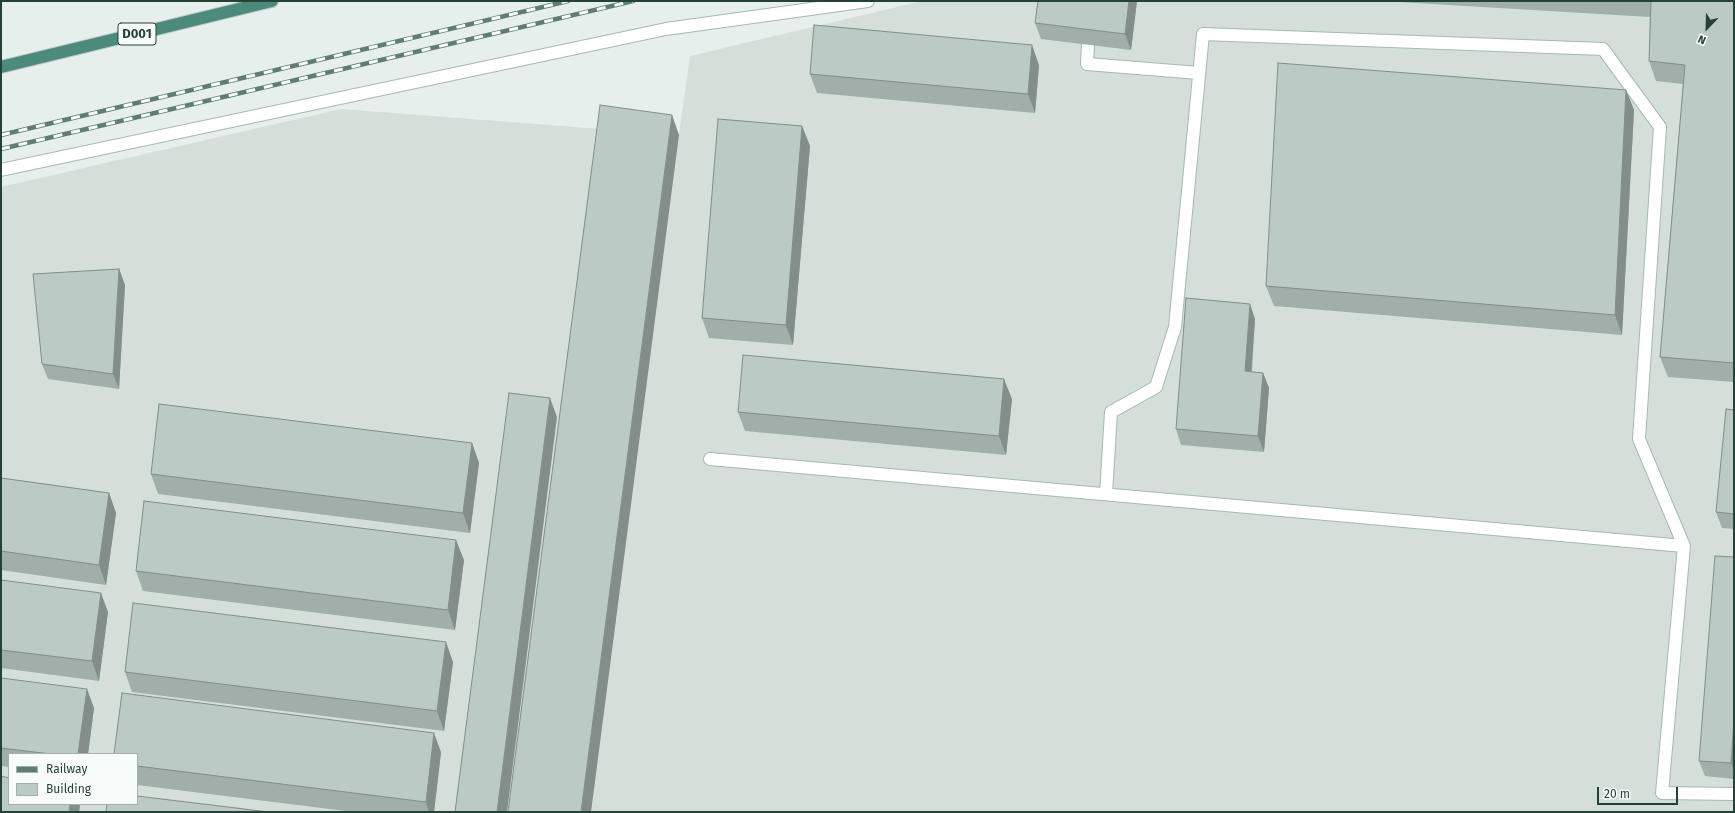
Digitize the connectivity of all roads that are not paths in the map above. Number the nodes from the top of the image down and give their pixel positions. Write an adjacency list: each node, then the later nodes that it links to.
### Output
1 (272, 1): 4 (highway, D001)
2 (868, 1): 6 (lane)
3 (1090, 1): 5 (lane)
4 (1, 68)
5 (1199, 73): 8 (lane); 9 (lane)
6 (1, 170)
7 (710, 459): 8 (lane)
8 (1106, 494): 9 (lane)
9 (1684, 546): 10 (lane)
10 (1734, 794)

